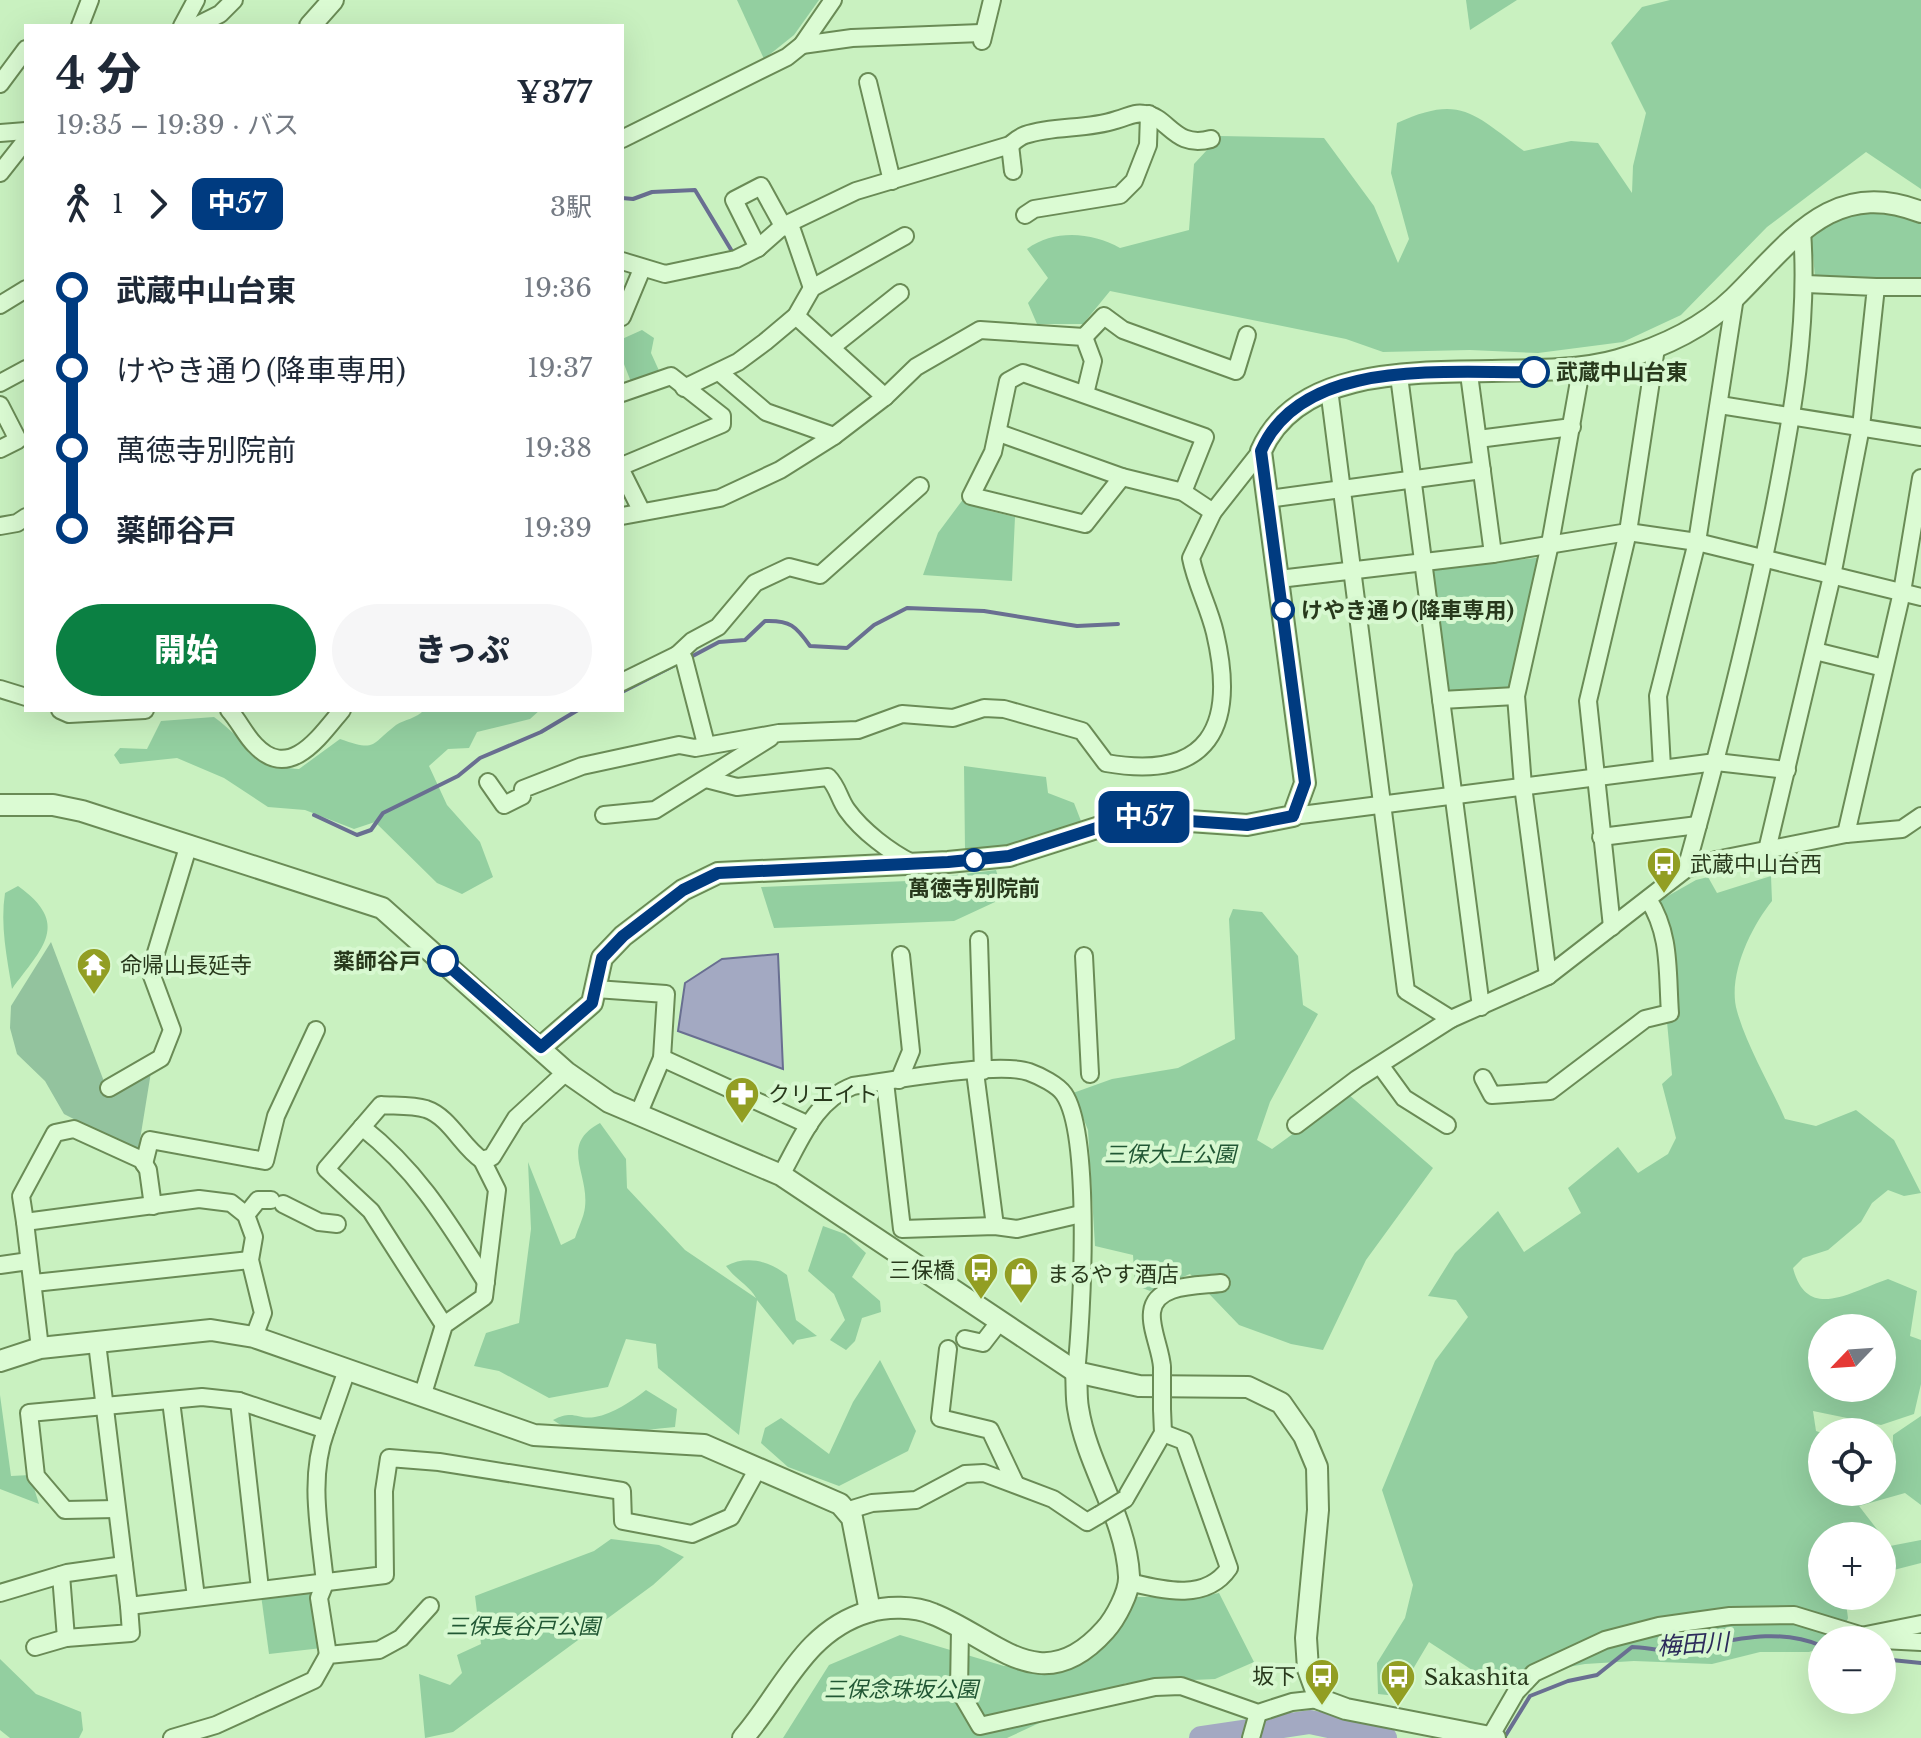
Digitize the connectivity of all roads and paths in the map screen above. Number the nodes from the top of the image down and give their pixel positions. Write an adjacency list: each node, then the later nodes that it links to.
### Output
1 (90, 0): 7 (street)
2 (196, 0): 8 (street)
3 (234, 0): 9 (street)
4 (333, 0): 10 (street)
5 (833, 0): 11 (street)
6 (992, 0): 11 (street)
7 (81, 24)
8 (183, 24)
9 (200, 24)
10 (312, 24)
11 (802, 45): 18 (street)
12 (24, 52): 14 (street)
13 (868, 82): 24 (street)
14 (0, 84)
15 (1149, 114): 19 (street); 21 (street); 26 (street)
16 (24, 131): 17 (street)
17 (0, 133)
18 (624, 138)
19 (1211, 139)
20 (24, 143): 23 (street)
21 (1010, 145): 22 (street); 24 (street)
22 (1013, 171)
23 (0, 173)
24 (892, 181): 27 (street)
25 (1921, 212): 28 (street)
26 (1025, 215)
27 (783, 226): 30 (street); 30 (street); 36 (street)
28 (1802, 231): 33 (street); 39 (street)
29 (905, 236): 36 (street)
30 (758, 248): 32 (street)
31 (624, 262): 32 (street)
32 (642, 269): 41 (street)
33 (1806, 284): 34 (street); 60 (street)
34 (1876, 287): 35 (street); 62 (street)
35 (1921, 287)
36 (812, 288): 42 (street)
37 (24, 290): 40 (street)
38 (900, 293): 45 (street)
39 (1735, 297): 46 (street); 59 (street)
40 (0, 305)
41 (624, 312)
42 (796, 316): 45 (street); 49 (street)
43 (1247, 335): 44 (street)
44 (1084, 337): 56 (street); 57 (street)
45 (832, 347): 57 (street)
46 (1656, 348): 48 (street); 84 (street)
47 (24, 370): 52 (street)
48 (1581, 370): 50 (street); 61 (street)
49 (719, 372): 53 (street); 64 (street)
50 (1469, 374): 51 (street); 66 (street)
51 (1399, 376): 54 (street); 74 (street)
52 (0, 383)
53 (684, 388): 55 (street); 69 (street)
54 (1329, 389): 68 (street); 76 (street)
55 (624, 392)
56 (1085, 394): 63 (street); 77 (street)
57 (885, 397): 64 (street)
58 (0, 405): 67 (street)
59 (1720, 405): 60 (street); 85 (street)
60 (1792, 415): 62 (street); 88 (street)
61 (1572, 427): 66 (street); 86 (street)
62 (1861, 427): 65 (street); 91 (street)
63 (999, 433): 72 (street); 72 (street)
64 (834, 436): 79 (street)
65 (1921, 437)
66 (1478, 439): 70 (street)
67 (0, 449)
68 (1261, 451): 78 (street); 80 (street)
69 (624, 468)
70 (1482, 470): 74 (street); 87 (street)
71 (624, 473): 79 (street)
72 (1122, 477): 77 (street)
73 (1921, 478): 93 (street)
74 (1411, 479): 76 (street); 89 (street)
75 (920, 486): 96 (street)
76 (1342, 490): 78 (street); 90 (street)
77 (1183, 492): 80 (street)
78 (1268, 499): 92 (street)
79 (641, 510): 81 (street)
80 (1213, 512): 107 (street)
81 (624, 515)
82 (24, 518): 83 (street)
83 (0, 526)
84 (1628, 532): 85 (street); 86 (street); 113 (street)
85 (1697, 542): 88 (street); 110 (street)
86 (1550, 544): 87 (street); 101 (street)
87 (1493, 554): 89 (street)
88 (1764, 560): 91 (street); 109 (street)
89 (1423, 563): 90 (street); 102 (street)
90 (1352, 570): 92 (street); 117 (street)
91 (1832, 576): 93 (street); 95 (street)
92 (1279, 579): 120 (street)
93 (1902, 592): 94 (street); 97 (street)
94 (1921, 597)
95 (1815, 651): 97 (street); 111 (street)
96 (677, 655): 98 (street); 108 (street)
97 (1884, 668): 123 (street)
98 (624, 681)
99 (0, 689): 100 (street)
100 (24, 696)
101 (1516, 696): 102 (street); 115 (street)
102 (1441, 700): 116 (street)
103 (64, 712): 104 (street)
104 (107, 712)
105 (230, 712): 106 (street)
106 (340, 712)
107 (779, 733): 108 (street); 112 (street)
108 (706, 744): 114 (street)
109 (1716, 762): 110 (street); 111 (street); 122 (street)
110 (1662, 767): 113 (street)
111 (1787, 770): 126 (street)
112 (706, 779): 119 (street); 127 (street)
113 (1594, 779): 115 (street); 124 (street)
114 (488, 782)
115 (1523, 786): 116 (street); 134 (street)
116 (1453, 795): 117 (street); 136 (street)
117 (1384, 804): 120 (street); 137 (street)
118 (0, 805): 125 (street)
119 (604, 815)
120 (1293, 816): 127 (street)
121 (1921, 816): 123 (street)
122 (1698, 825): 124 (street); 128 (street)
123 (1846, 834): 126 (street)
124 (1601, 837): 130 (street)
125 (189, 844): 139 (street); 147 (street)
126 (1767, 850): 128 (street)
127 (912, 863): 135 (street)
128 (1686, 869): 129 (street)
129 (1648, 899): 130 (street); 145 (street)
130 (1612, 927): 134 (street)
131 (979, 940): 142 (street)
132 (901, 955): 146 (street)
133 (1084, 956): 144 (street)
134 (1548, 976): 136 (street)
135 (596, 989): 139 (street); 140 (street)
136 (1481, 1007): 137 (street)
137 (1451, 1019): 141 (street)
138 (316, 1030): 154 (street)
139 (541, 1047): 143 (street)
140 (662, 1058): 148 (street); 149 (street)
141 (1380, 1065): 150 (street); 151 (street)
142 (979, 1071): 146 (street); 157 (street); 161 (street)
143 (566, 1072): 148 (street); 153 (street)
144 (1090, 1074)
145 (1483, 1078)
146 (892, 1081): 149 (street); 161 (street)
147 (109, 1088)
148 (638, 1115): 155 (street)
149 (809, 1125): 155 (street)
150 (1296, 1125)
151 (1447, 1125)
152 (362, 1127): 153 (street); 165 (street); 169 (street)
153 (482, 1160): 165 (street)
154 (144, 1164): 156 (street); 159 (street)
155 (781, 1175): 168 (street)
156 (153, 1206): 158 (street); 159 (street)
157 (1081, 1214): 161 (street); 177 (street)
158 (246, 1215): 160 (street); 162 (street)
159 (25, 1222): 163 (street)
160 (337, 1224)
161 (995, 1226)
162 (250, 1260): 166 (street); 170 (street)
163 (29, 1261): 164 (street); 166 (street)
164 (0, 1265)
165 (486, 1282): 169 (street)
166 (34, 1283): 173 (street)
167 (1221, 1283): 183 (street, bridge)
168 (1000, 1321): 171 (street); 177 (street)
169 (444, 1325): 178 (street)
170 (254, 1337): 172 (street); 176 (street)
171 (965, 1339)
172 (97, 1343): 173 (street); 181 (street)
173 (40, 1348): 175 (street)
174 (948, 1349): 185 (street)
175 (0, 1361)
176 (347, 1370): 178 (street); 182 (street)
177 (1076, 1372): 190 (street); 207 (street)
178 (422, 1397): 184 (street)
179 (171, 1401): 180 (street); 181 (street); 194 (street)
180 (239, 1401): 182 (street); 192 (street)
181 (106, 1407): 186 (street); 186 (street)
182 (326, 1430): 191 (street)
183 (1163, 1433): 185 (street, bridge); 190 (street)
184 (758, 1468): 187 (street); 191 (street)
185 (1015, 1483): 187 (street)
186 (116, 1509): 188 (street)
187 (846, 1511): 197 (street)
188 (124, 1565): 189 (street); 195 (street)
189 (61, 1575): 193 (street); 202 (street)
190 (1129, 1582): 200 (street)
191 (325, 1583): 192 (street); 206 (street)
192 (260, 1589): 194 (street)
193 (0, 1593)
194 (196, 1597): 195 (street)
195 (129, 1606): 202 (street)
196 (430, 1606): 206 (street)
197 (870, 1611): 200 (street); 212 (street)
198 (1921, 1624): 201 (street)
199 (1829, 1626): 210 (street)
200 (960, 1629): 208 (street)
201 (1896, 1631)
202 (66, 1638): 205 (street)
203 (1896, 1641): 204 (street)
204 (1921, 1642)
205 (35, 1647)
206 (328, 1655): 209 (street)
207 (1319, 1699): 208 (street); 210 (street)
208 (1258, 1713): 213 (street)
209 (218, 1732): 211 (street)
210 (1493, 1737)
211 (172, 1738)
212 (743, 1738)
213 (1251, 1738)

